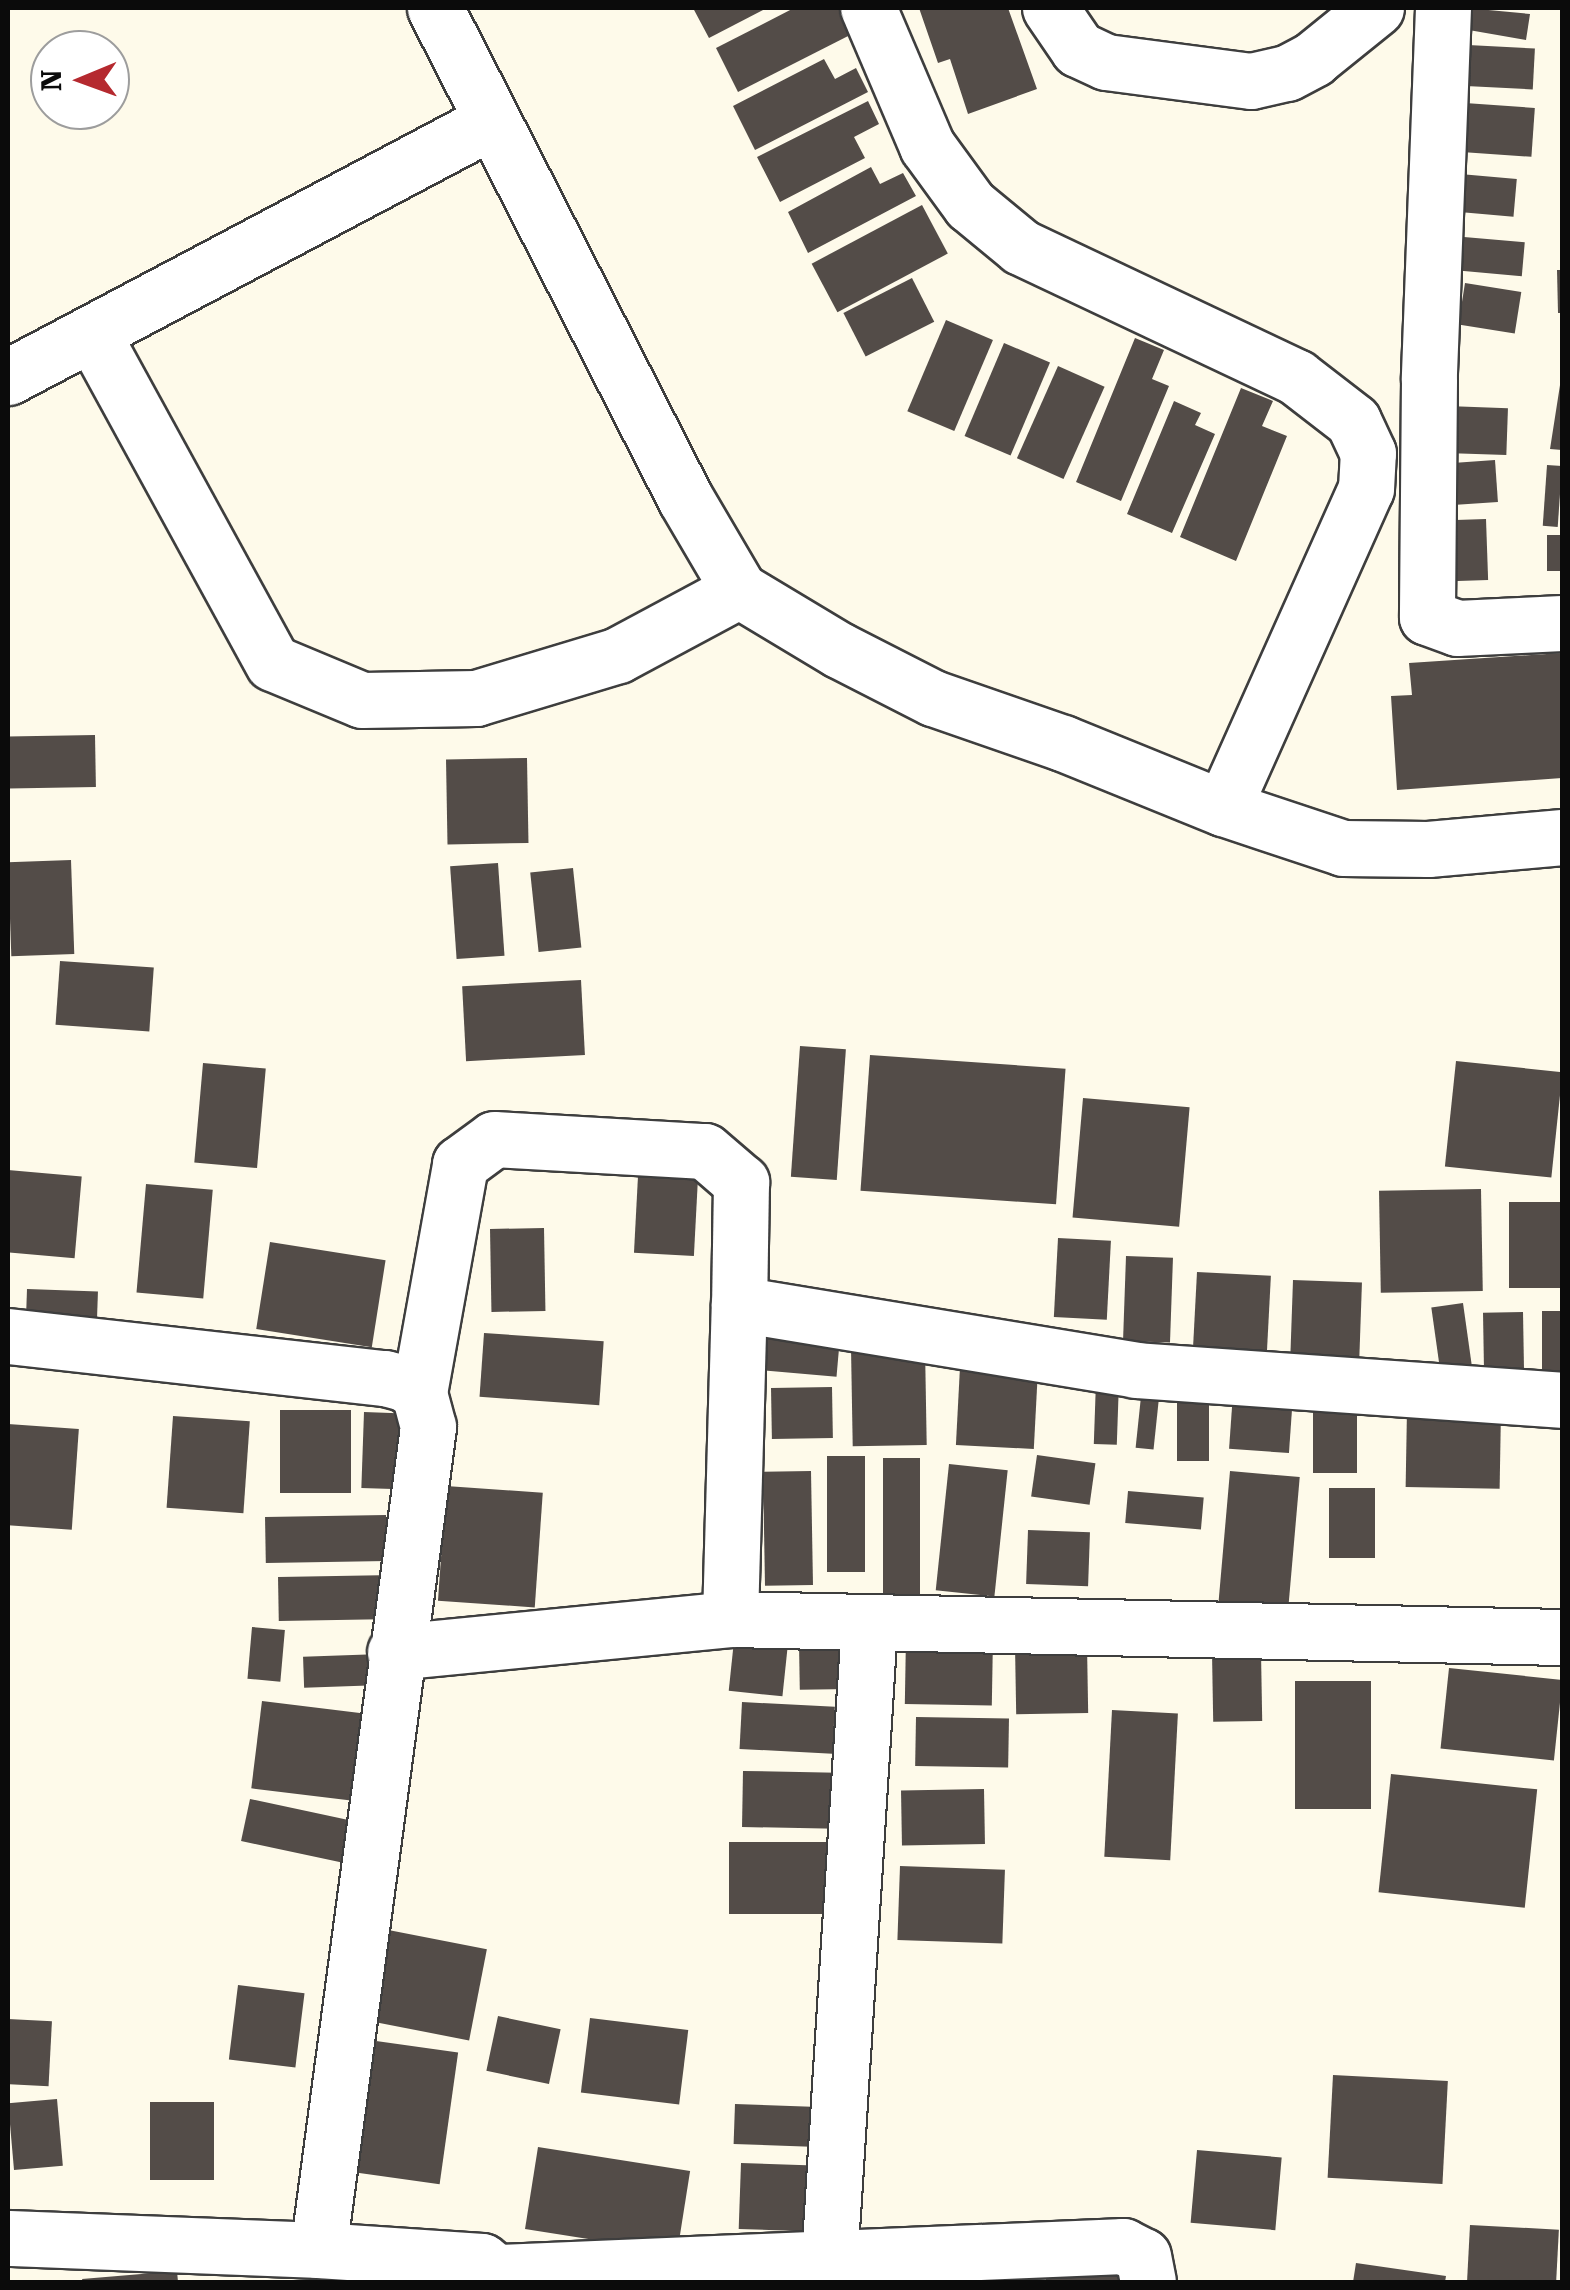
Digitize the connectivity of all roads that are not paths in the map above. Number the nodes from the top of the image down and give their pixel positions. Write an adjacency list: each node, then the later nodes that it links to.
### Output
1 (435, 8): 6 (street)
2 (868, 8): 11 (street)
3 (1050, 8): 4 (street)
4 (1376, 8)
5 (1443, 8): 10 (street)
6 (492, 121): 7 (street); 9 (street)
7 (92, 333): 8 (street); 9 (street)
8 (8, 377)
9 (739, 590): 11 (street)
10 (1562, 624)
11 (1223, 808): 12 (street)
12 (1562, 838)
13 (738, 1304): 15 (street); 16 (street); 17 (street)
14 (8, 1336): 15 (street)
15 (420, 1393): 20 (street)
16 (1562, 1400)
17 (730, 1618): 18 (street); 20 (street)
18 (869, 1625): 19 (street); 23 (street)
19 (1562, 1637)
20 (396, 1652): 22 (street)
21 (8, 2238): 22 (street)
22 (318, 2250): 24 (street)
23 (829, 2260): 24 (street); 25 (street)
24 (504, 2277)
25 (1148, 2282)

